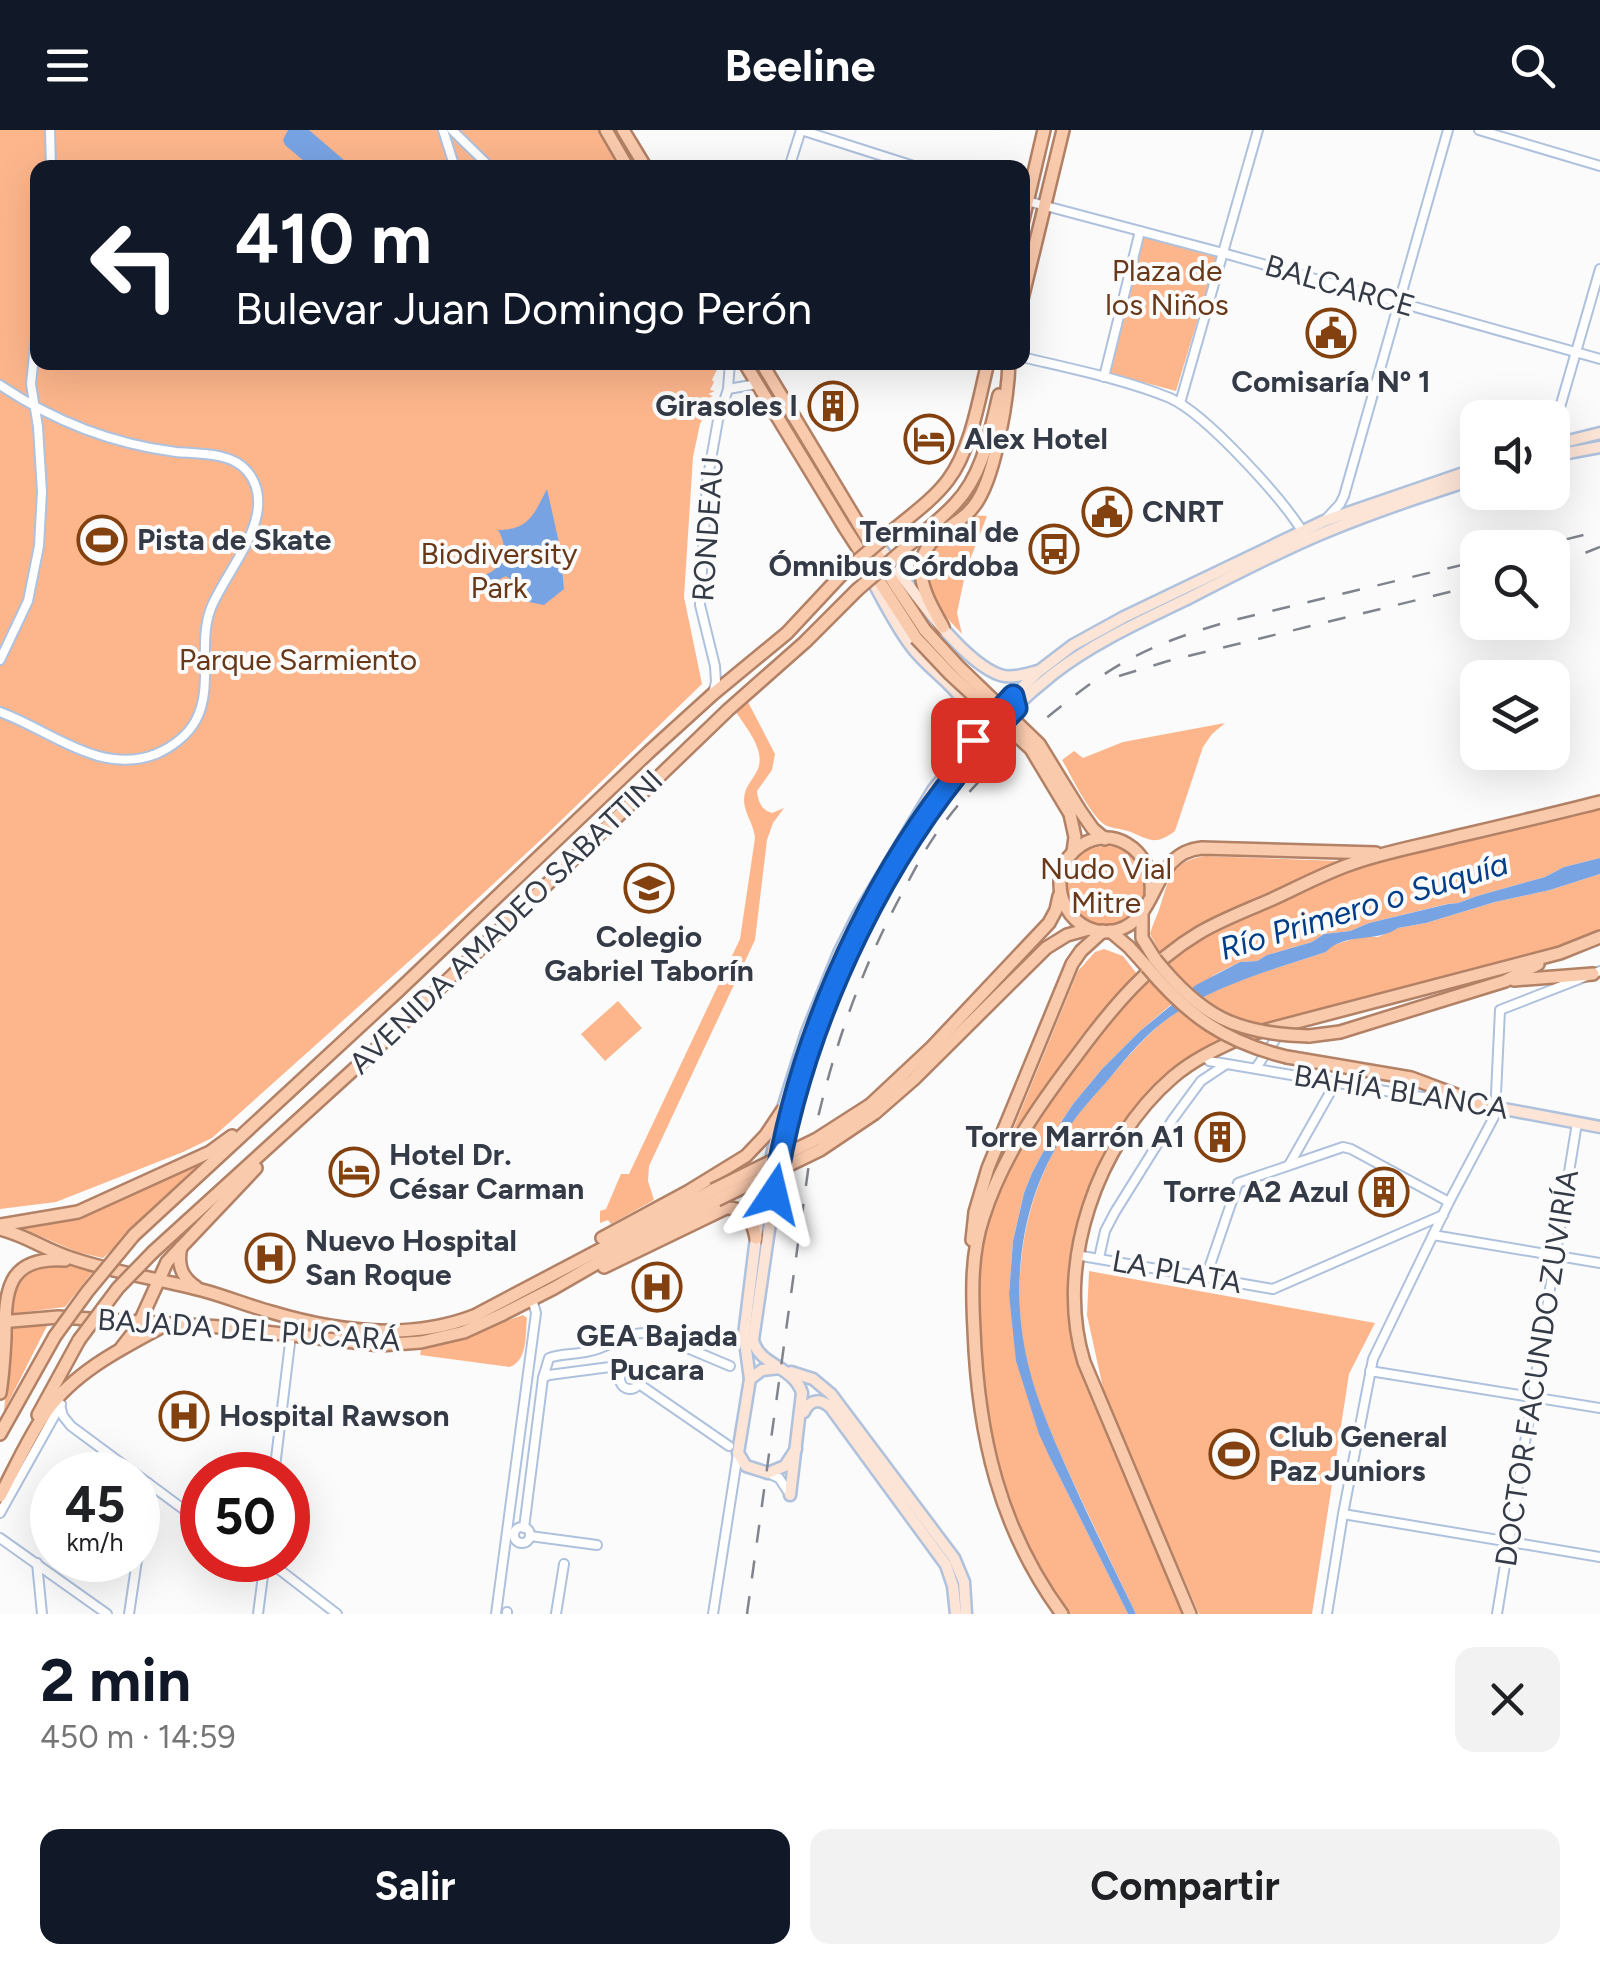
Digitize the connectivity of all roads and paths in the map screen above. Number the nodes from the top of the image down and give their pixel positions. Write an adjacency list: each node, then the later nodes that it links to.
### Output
1 (50, 130): 12 (street)
2 (443, 130): 13 (street)
3 (452, 130): 14 (street)
4 (606, 130): 15 (main road)
5 (623, 130): 16 (main road)
6 (801, 130): 17 (street); 18 (street)
7 (1044, 130): 20 (main road)
8 (1063, 130): 22 (main road)
9 (1258, 130): 24 (street)
10 (1448, 130): 27 (street)
11 (1480, 130): 19 (street)
12 (51, 160)
13 (453, 160)
14 (483, 160)
15 (623, 160)
16 (641, 160)
17 (792, 160)
18 (895, 160)
19 (1600, 166)
20 (1030, 182)
21 (1030, 202): 22 (street, BALCARCE)
22 (1045, 206): 23 (street, BALCARCE); 25 (main road)
23 (1140, 231): 24 (street, BALCARCE); 38 (street)
24 (1223, 253): 27 (street, BALCARCE); 43 (street)
25 (1030, 266)
26 (1600, 270): 28 (street)
27 (1397, 302): 28 (street, BALCARCE); 52 (street)
28 (1576, 352): 30 (street, BALCARCE); 42 (street)
29 (1030, 359): 38 (street)
30 (1600, 359)
31 (32, 370): 44 (street)
32 (729, 370): 41 (street, RONDEAU)
33 (749, 370): 39 (main road)
34 (766, 370): 51 (main road)
35 (986, 370): 60 (main road, AVENIDA AMADEO SABATTINI, bridge)
36 (1006, 370): 90 (main road, AVENIDA AMADEO SABATTINI, bridge)
37 (1007, 370): 55 (main road)
38 (1104, 377): 43 (street)
39 (757, 384): 41 (street); 53 (main road)
40 (0, 385): 44 (street)
41 (728, 389): 60 (street, RONDEAU)
42 (1562, 400)
43 (1180, 404): 54 (street)
44 (34, 406): 57 (street); 62 (street)
45 (1600, 433): 46 (main road)
46 (1570, 440)
47 (1600, 446): 48 (main road)
48 (1570, 452)
49 (1460, 474): 52 (main road)
50 (1460, 484): 54 (main road)
51 (858, 520): 55 (main road); 56 (main road)
52 (1324, 521): 54 (main road)
53 (845, 528): 56 (main road); 63 (main road)
54 (1305, 535): 58 (main road); 61 (main road)
55 (944, 626): 59 (main road)
56 (920, 634): 65 (main road, bridge)
57 (0, 660)
58 (1039, 671): 59 (main road); 61 (main road)
59 (1000, 674): 61 (main road)
60 (713, 694): 84 (main road, AVENIDA AMADEO SABATTINI)
61 (1014, 702): 63 (main road); 92 (main road)
62 (0, 712)
63 (973, 740): 87 (main road)
64 (1600, 802): 68 (main road)
65 (1075, 812): 66 (main road); 67 (main road)
66 (1105, 839): 67 (main road); 70 (main road)
67 (1073, 852): 69 (main road)
68 (1385, 854): 70 (main road); 108 (main road)
69 (1060, 892): 72 (main road); 86 (main road, BAJADA DEL PUCARÁ)
70 (1151, 893): 71 (main road)
71 (1142, 913): 73 (main road); 76 (main road)
72 (1090, 928): 73 (main road); 86 (main road, BAJADA DEL PUCARÁ)
73 (1107, 931): 76 (main road); 108 (main road)
74 (1600, 937): 75 (main road)
75 (1560, 953): 78 (main road); 79 (main road)
76 (1151, 963): 78 (main road, bridge); 85 (main road, bridge)
77 (1596, 972): 78 (main road); 85 (street)
78 (1505, 981)
79 (1286, 1023): 80 (main road); 82 (street)
80 (1204, 1056): 81 (street, BAHÍA BLANCA); 101 (main road)
81 (1227, 1064): 82 (street, BAHÍA BLANCA); 103 (street)
82 (1256, 1068): 83 (street, BAHÍA BLANCA)
83 (1336, 1082): 85 (street, BAHÍA BLANCA); 93 (street)
84 (280, 1102): 97 (main road); 131 (main road, AVENIDA AMADEO SABATTINI, bridge)
85 (1490, 1106): 88 (main road, BAHÍA BLANCA); 95 (street)
86 (872, 1109): 94 (main road, BAJADA DEL PUCARÁ, bridge)
87 (782, 1111): 91 (main road); 92 (main road)
88 (1577, 1123): 89 (main road, BAHÍA BLANCA); 102 (street, DOCTOR FACUNDO ZUVIRÍA)
89 (1600, 1126)
90 (292, 1127): 100 (main road); 137 (main road, AVENIDA AMADEO SABATTINI, bridge)
91 (754, 1148): 92 (main road); 111 (main road)
92 (776, 1157): 99 (main road); 119 (main road)
93 (1288, 1165): 95 (street); 106 (street)
94 (715, 1195): 109 (main road, BAJADA DEL PUCARÁ); 111 (main road, BAJADA DEL PUCARÁ)
95 (1449, 1202): 96 (street)
96 (1442, 1216): 98 (street); 106 (street, LA PLATA)
97 (0, 1227): 105 (main road, BAJADA DEL PUCARÁ)
98 (1433, 1235): 102 (street); 120 (street)
99 (756, 1238): 109 (main road); 123 (main road)
100 (182, 1244): 107 (main road); 110 (main road)
101 (1076, 1255): 103 (street, LA PLATA); 163 (main road)
102 (1555, 1256): 104 (street); 127 (street, DOCTOR FACUNDO ZUVIRÍA)
103 (1099, 1258): 106 (street, LA PLATA)
104 (1600, 1263)
105 (89, 1264): 107 (main road, BAJADA DEL PUCARÁ); 113 (main road)
106 (1206, 1278)
107 (158, 1280): 110 (main road, BAJADA DEL PUCARÁ); 114 (main road)
108 (972, 1284): 162 (main road)
109 (554, 1288): 111 (main road, BAJADA DEL PUCARÁ)
110 (199, 1290): 112 (main road, BAJADA DEL PUCARÁ)
111 (532, 1292): 112 (main road, BAJADA DEL PUCARÁ); 116 (main road, BAJADA DEL PUCARÁ); 157 (street)
112 (293, 1318): 116 (street)
113 (2, 1322): 114 (main road, BAJADA DEL PUCARÁ); 126 (main road)
114 (140, 1322): 115 (main road, BAJADA DEL PUCARÁ); 117 (main road)
115 (168, 1324): 116 (main road, BAJADA DEL PUCARÁ); 117 (main road)
116 (290, 1335): 135 (street)
117 (122, 1348): 125 (main road)
118 (730, 1366): 122 (street)
119 (783, 1370): 123 (main road); 130 (main road); 161 (main road)
120 (1370, 1370): 127 (street); 140 (street)
121 (622, 1373): 122 (street); 124 (street); 124 (street)
122 (543, 1378): 143 (street)
123 (750, 1379): 132 (main road)
124 (639, 1384): 132 (street)
125 (70, 1386): 128 (street); 137 (main road)
126 (0, 1394)
127 (1532, 1397): 129 (street); 142 (street, DOCTOR FACUNDO ZUVIRÍA)
128 (60, 1405): 134 (street); 139 (street)
129 (1600, 1408)
130 (801, 1417): 133 (main road); 160 (main road)
131 (0, 1434)
132 (733, 1449): 136 (main road); 159 (street)
133 (796, 1449): 136 (main road); 138 (main road)
134 (106, 1452)
135 (277, 1452)
136 (768, 1473): 138 (street)
137 (0, 1492)
138 (790, 1495)
139 (0, 1513)
140 (1343, 1514): 142 (street); 164 (street)
141 (0, 1538): 145 (street)
142 (1508, 1542): 144 (street); 165 (street, DOCTOR FACUNDO ZUVIRÍA)
143 (596, 1544)
144 (1600, 1557)
145 (30, 1559)
146 (564, 1564): 158 (street)
147 (39, 1582): 152 (street)
148 (62, 1582): 153 (street)
149 (134, 1582): 154 (street)
150 (262, 1582): 155 (street)
151 (295, 1582): 156 (street)
152 (42, 1614)
153 (106, 1614)
154 (129, 1614)
155 (258, 1614)
156 (336, 1614)
157 (496, 1614)
158 (556, 1614)
159 (713, 1614)
160 (956, 1614)
161 (966, 1614)
162 (1062, 1614)
163 (1190, 1614)
164 (1327, 1614)
165 (1497, 1614)

